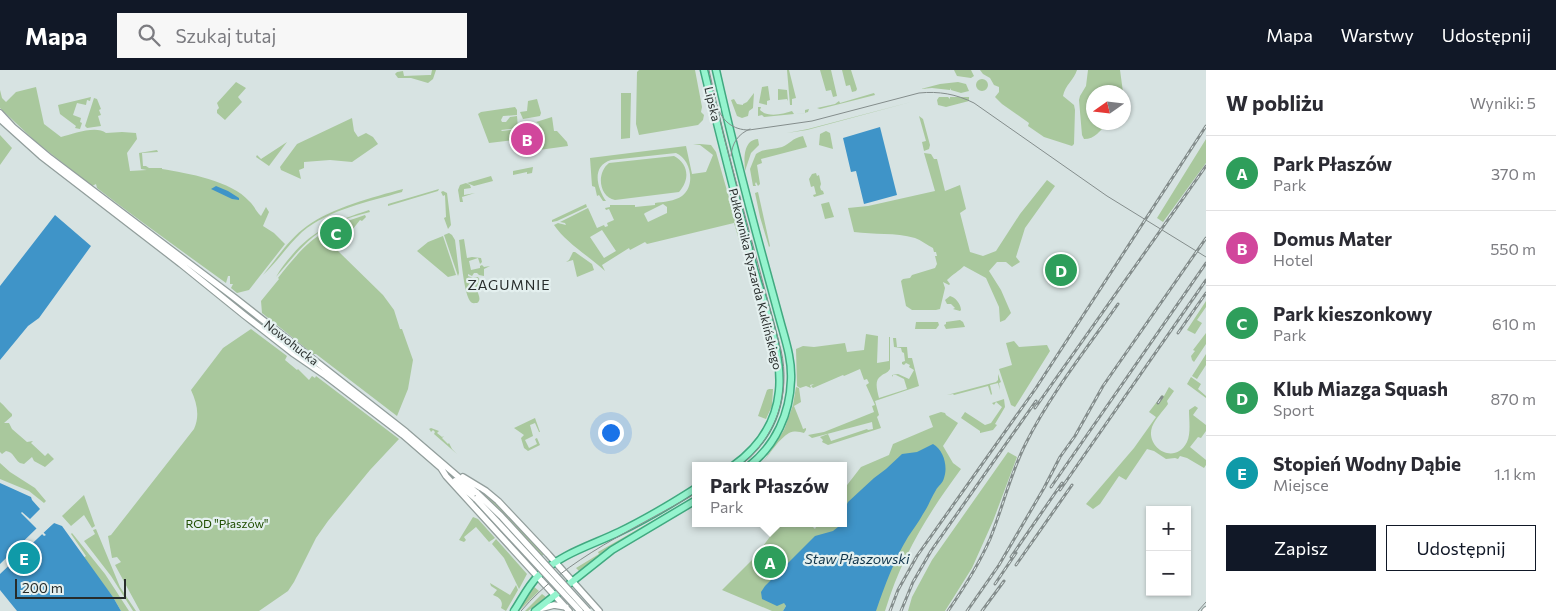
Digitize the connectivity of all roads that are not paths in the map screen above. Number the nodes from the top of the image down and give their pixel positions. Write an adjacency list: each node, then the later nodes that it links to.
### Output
1 (704, 70): 6 (main road, Lipska)
2 (716, 70): 5 (main road, Lipska)
3 (0, 113): 10 (main road, Nowohucka)
4 (0, 119): 9 (main road, Nowohucka)
5 (732, 136): 8 (main road, Pułkownika Ryszarda Kuklińskiego)
6 (719, 137): 7 (main road, Pułkownika Ryszarda Kuklińskiego)
7 (738, 462)
8 (753, 462)
9 (441, 468): 12 (main road); 15 (main road, Nowohucka)
10 (452, 472): 12 (main road); 14 (main road, Nowohucka)
11 (692, 490): 14 (main road)
12 (476, 496): 23 (main road, bridge); 24 (main road, bridge)
13 (692, 502): 16 (main road)
14 (556, 562): 15 (main road); 17 (main road, Nowohucka)
15 (538, 576): 18 (main road, Nowohucka); 22 (main road)
16 (580, 576): 17 (main road); 19 (main road)
17 (572, 581): 18 (main road); 19 (main road, Nowohucka)
18 (555, 594): 20 (main road, Nowohucka); 21 (main road)
19 (584, 594): 25 (main road, Nowohucka)
20 (568, 609): 21 (main road)
21 (536, 610)
22 (514, 611)
23 (580, 611)
24 (588, 611)
25 (599, 611)

